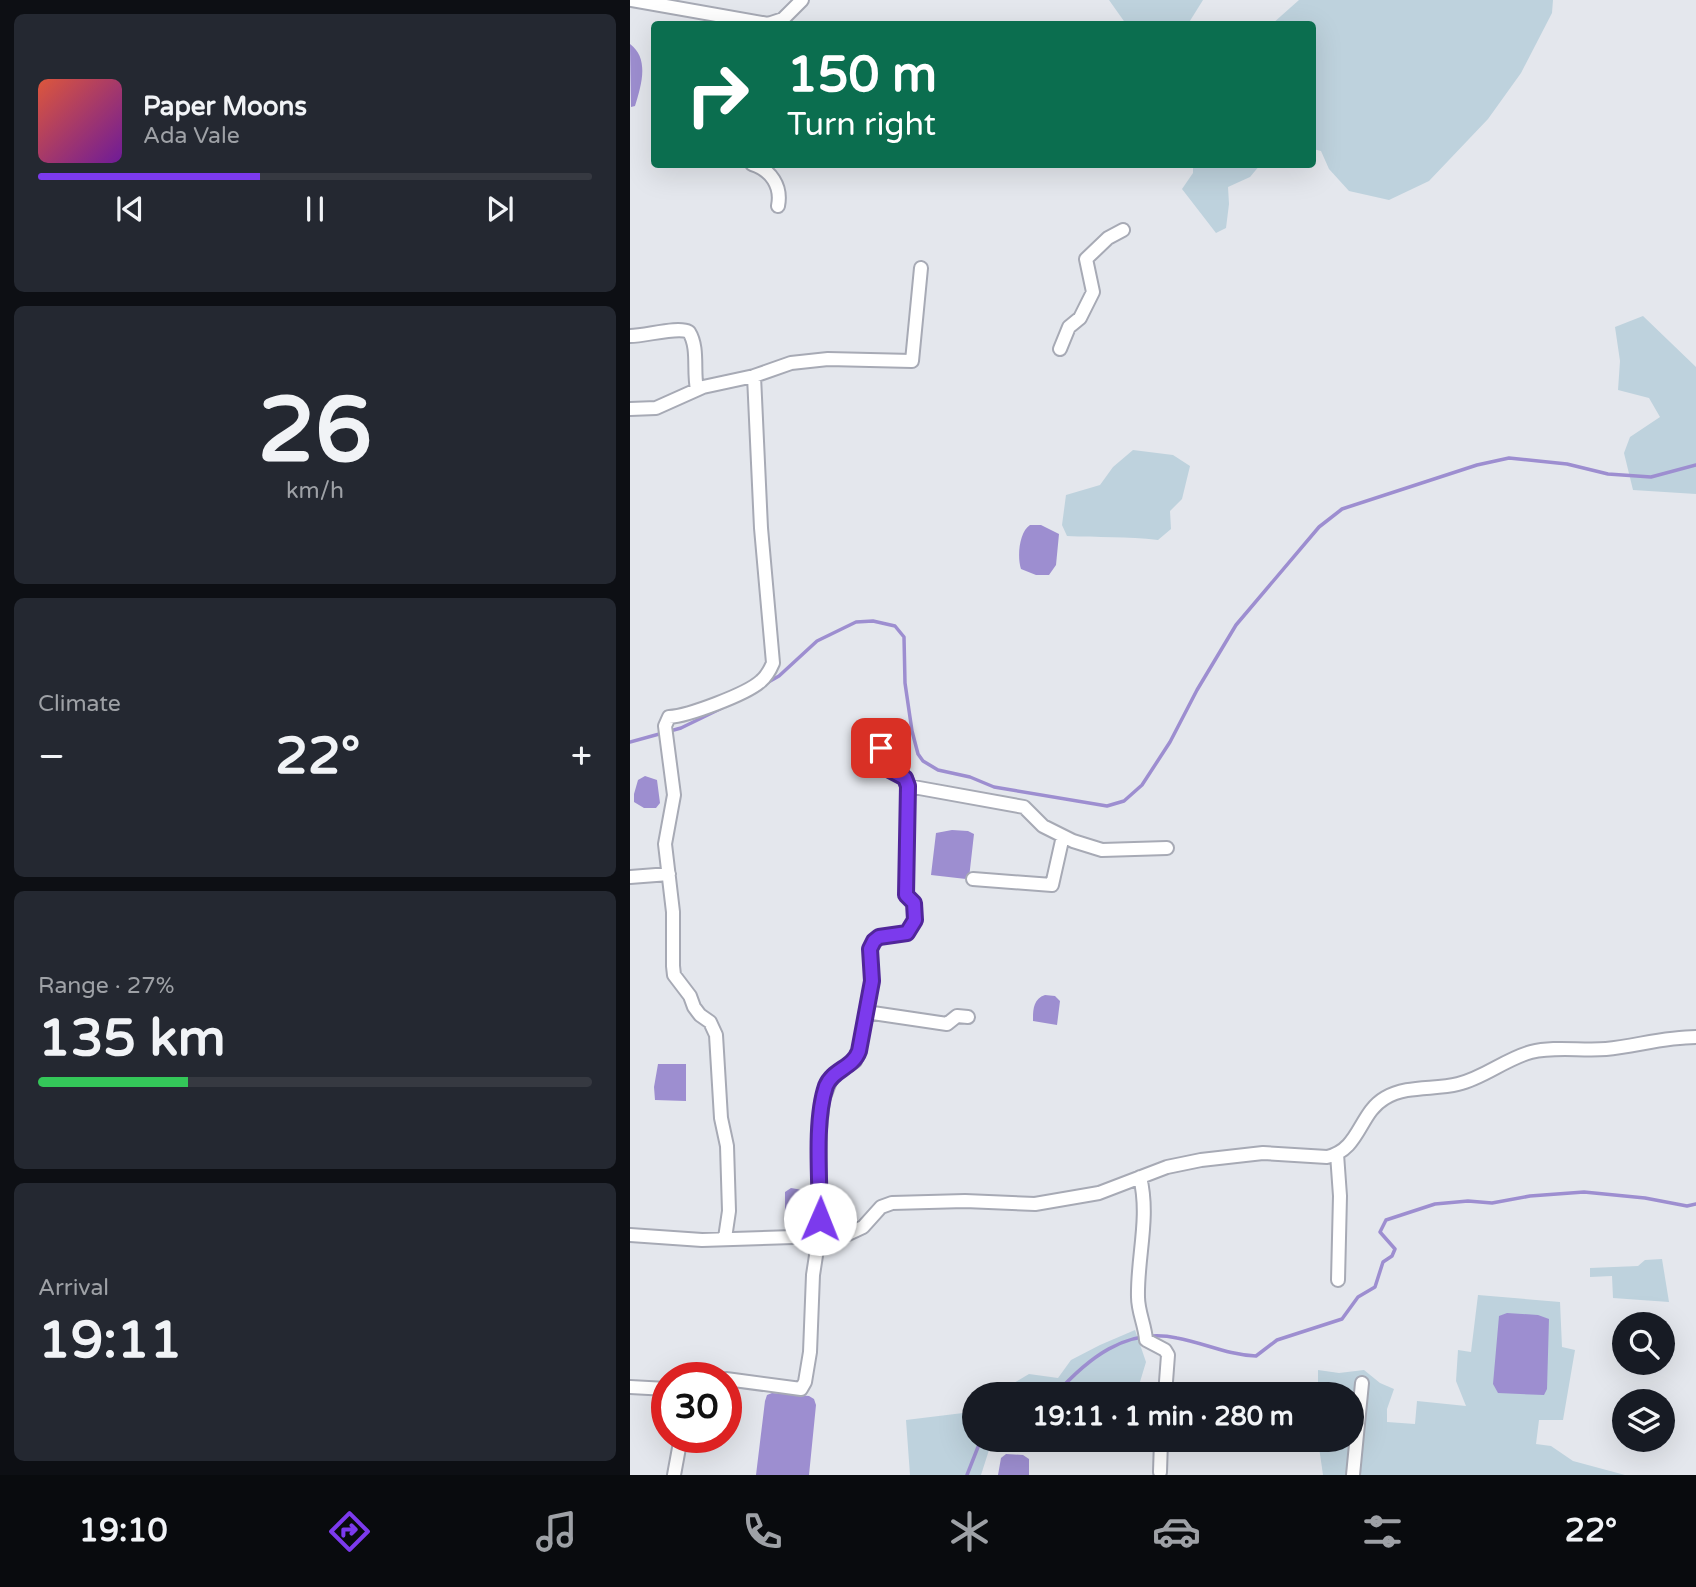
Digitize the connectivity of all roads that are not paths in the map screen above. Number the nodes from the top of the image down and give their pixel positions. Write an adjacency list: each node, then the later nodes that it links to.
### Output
1 (632, 0): 3 (street)
2 (802, 0): 4 (street)
3 (732, 21)
4 (777, 21)
5 (758, 168): 6 (street)
6 (778, 206)
7 (1124, 230): 10 (street)
8 (921, 268): 11 (street)
9 (630, 336): 12 (street)
10 (1060, 349)
11 (754, 376): 12 (street); 18 (street)
12 (697, 389): 13 (street)
13 (630, 409)
14 (883, 731): 15 (street)
15 (908, 786): 16 (street); 21 (street)
16 (1063, 836): 17 (street); 20 (street)
17 (1167, 848)
18 (669, 874): 19 (street); 28 (street)
19 (630, 877)
20 (973, 879)
21 (866, 1012): 22 (street); 27 (street)
22 (968, 1017)
23 (1696, 1037): 24 (street)
24 (1336, 1154): 25 (street); 29 (street)
25 (1140, 1177): 27 (street); 31 (street)
26 (630, 1235): 28 (street)
27 (819, 1236): 28 (street); 30 (street)
28 (726, 1238)
29 (1338, 1280)
30 (742, 1381)
31 (1166, 1382)
32 (630, 1387): 33 (street)
33 (651, 1388)
34 (1161, 1452): 37 (street)
35 (1355, 1452): 39 (street)
36 (678, 1453): 38 (street)
37 (1160, 1472)
38 (674, 1475)
39 (1353, 1475)

